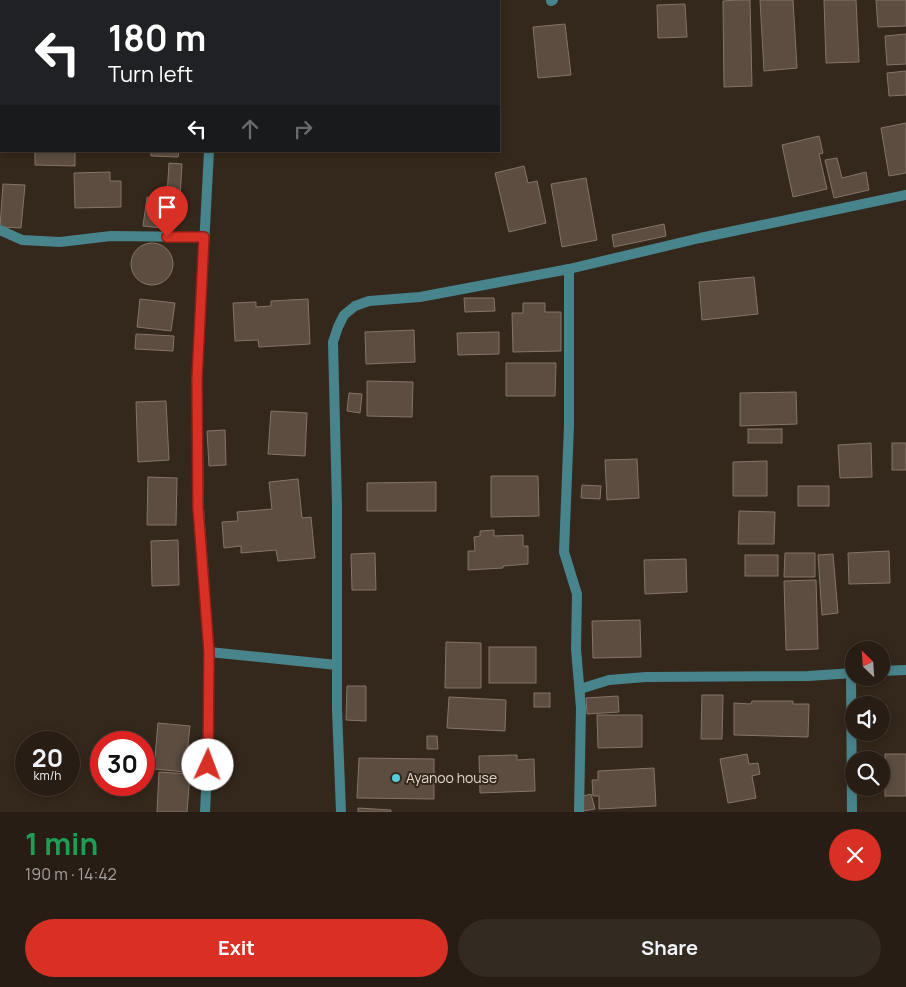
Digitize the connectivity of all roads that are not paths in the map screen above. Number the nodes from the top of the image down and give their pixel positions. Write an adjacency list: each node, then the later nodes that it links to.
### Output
1 (209, 152): 4 (street)
2 (906, 195): 5 (street)
3 (0, 230): 4 (street)
4 (204, 237): 6 (street)
5 (569, 269): 7 (street); 12 (street)
6 (209, 652): 7 (street); 13 (street)
7 (337, 665): 14 (street)
8 (906, 670): 9 (street)
9 (890, 671)
10 (845, 673): 12 (street)
11 (852, 686): 16 (street)
12 (580, 689): 15 (street)
13 (205, 812)
14 (341, 812)
15 (579, 812)
16 (852, 812)

